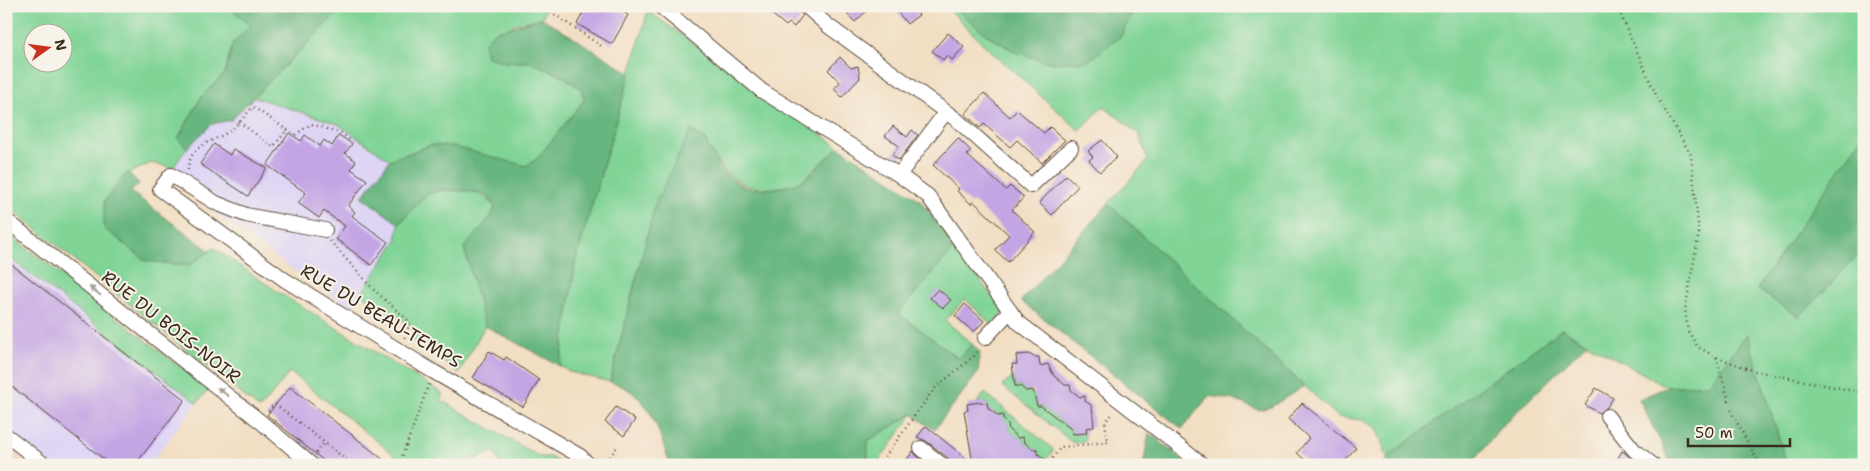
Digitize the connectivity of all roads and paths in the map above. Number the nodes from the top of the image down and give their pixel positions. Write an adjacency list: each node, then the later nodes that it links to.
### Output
1 (542, 6): 5 (path)
2 (660, 6): 12 (street)
3 (806, 6): 6 (street)
4 (1617, 6): 18 (path)
5 (604, 48)
6 (945, 113): 10 (street); 12 (street)
7 (239, 122): 8 (path); 8 (path); 11 (path)
8 (287, 130): 9 (path)
9 (352, 142)
10 (1071, 148)
11 (171, 175): 14 (street); 32 (street, RUE DU BEAU-TEMPS)
12 (899, 175): 15 (street)
13 (6, 220): 23 (street, RUE DU BOIS-NOIR, one-way to 13)
14 (328, 236): 16 (path)
15 (1010, 311): 17 (street); 37 (street)
16 (406, 336)
17 (986, 338): 34 (path)
18 (1716, 357): 20 (path); 39 (path)
19 (428, 385): 31 (path)
20 (1864, 393)
21 (1111, 416): 36 (path)
22 (1607, 416): 38 (street)
23 (264, 417): 25 (path); 28 (street, RUE DU BOIS-NOIR)
24 (6, 435): 29 (street)
25 (324, 443): 28 (path); 30 (path)
26 (617, 447): 33 (path)
27 (921, 448): 35 (street)
28 (314, 458)
29 (44, 465)
30 (353, 465)
31 (399, 465)
32 (589, 465)
33 (604, 465)
34 (879, 465)
35 (942, 465)
36 (1055, 465)
37 (1204, 465)
38 (1653, 465)
39 (1760, 465)

